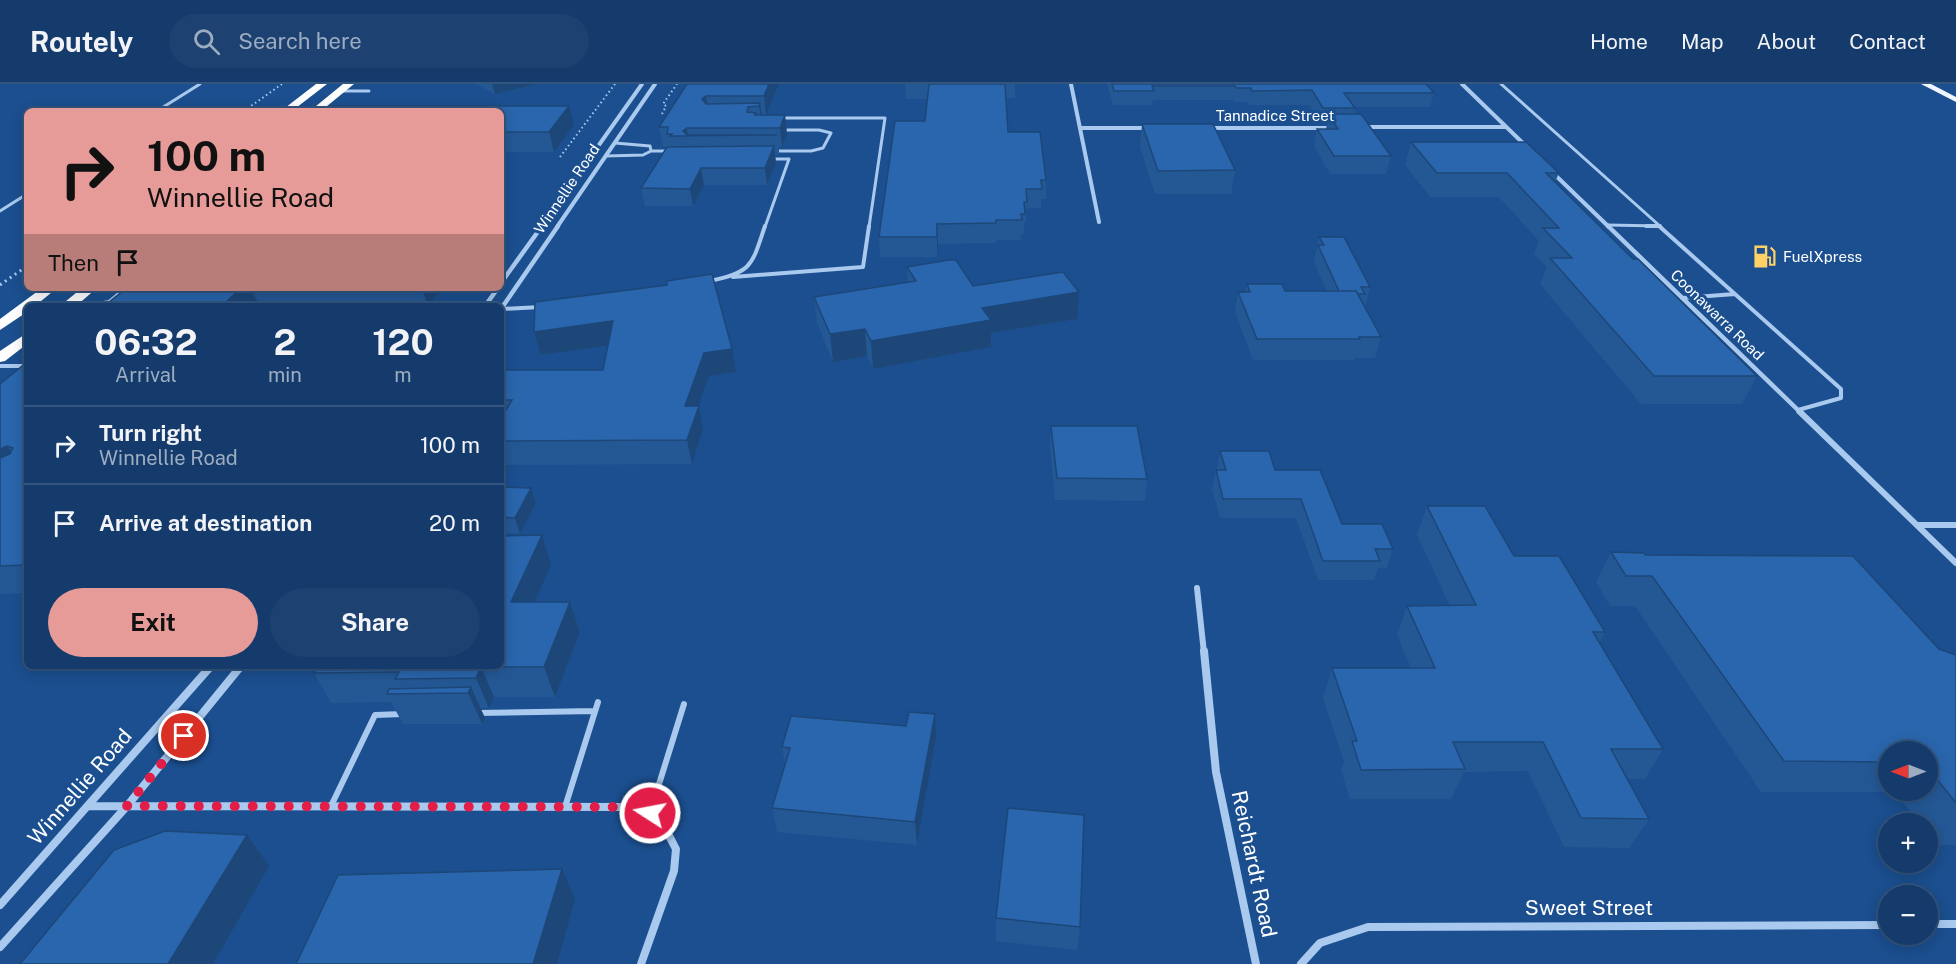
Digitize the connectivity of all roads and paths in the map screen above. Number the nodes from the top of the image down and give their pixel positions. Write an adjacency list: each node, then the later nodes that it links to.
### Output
1 (200, 84): 16 (lane)
2 (282, 84): 17 (path)
3 (322, 84): 18 (highway)
4 (349, 84): 13 (highway)
5 (615, 84): 35 (path)
6 (642, 84): 45 (street, Winnellie Road)
7 (655, 84): 29 (street, Winnellie Road)
8 (677, 84): 20 (path)
9 (1071, 84): 23 (street)
10 (1462, 84): 22 (street)
11 (1502, 84): 42 (lane)
12 (1925, 84): 15 (main road)
13 (340, 91): 14 (lane); 19 (highway)
14 (369, 91)
15 (1956, 100)
16 (162, 108)
17 (248, 108)
18 (290, 108)
19 (319, 108)
20 (662, 114)
21 (780, 118): 44 (lane)
22 (1506, 127): 27 (street, Tannadice Street); 33 (street)
23 (1080, 128): 24 (street); 40 (street)
24 (1151, 128)
25 (1199, 128): 26 (street, Tannadice Street)
26 (1341, 128)
27 (1353, 128)
28 (775, 130): 32 (lane)
29 (615, 143): 30 (lane); 34 (street, Winnellie Road)
30 (651, 151): 31 (lane); 34 (lane)
31 (669, 151)
32 (767, 151)
33 (1532, 152)
34 (606, 156): 57 (street, Winnellie Road)
35 (560, 158)
36 (766, 159): 44 (lane)
37 (1548, 168): 41 (street, Coonawarra Road)
38 (24, 196): 39 (lane)
39 (0, 211)
40 (1099, 222)
41 (1607, 225): 42 (lane); 52 (street, Coonawarra Road)
42 (1660, 226): 51 (lane)
43 (24, 268): 47 (path)
44 (732, 277): 46 (lane)
45 (504, 279)
46 (698, 283)
47 (0, 285)
48 (46, 291): 54 (highway)
49 (86, 291): 55 (highway)
50 (122, 291): 53 (lane)
51 (1735, 294): 52 (lane); 66 (lane)
52 (1682, 298): 66 (street, Coonawarra Road)
53 (109, 302): 56 (lane)
54 (30, 303)
55 (71, 303)
56 (104, 303)
57 (504, 305)
58 (550, 307): 60 (lane)
59 (24, 308): 61 (highway)
60 (504, 309)
61 (0, 326)
62 (24, 339): 63 (highway)
63 (0, 358)
64 (0, 366): 65 (lane)
65 (24, 366)
66 (1798, 410): 67 (street, Coonawarra Road)
67 (1917, 525): 68 (street); 69 (street, Coonawarra Road)
68 (1956, 525)
69 (1956, 563)
70 (1197, 588): 89 (street, Reichardt Road)
71 (208, 669): 78 (street, Winnellie Road)
72 (239, 669): 79 (street)
73 (598, 702): 75 (lane)
74 (684, 704): 82 (lane)
75 (595, 711): 76 (lane); 81 (lane)
76 (468, 713)
77 (410, 714): 80 (lane)
78 (88, 806): 79 (street); 83 (street, Winnellie Road)
79 (127, 806): 80 (street); 87 (street)
80 (331, 806): 81 (street)
81 (565, 807): 82 (street)
82 (650, 813): 88 (street)
83 (0, 905)
84 (1938, 924): 85 (street)
85 (1956, 924)
86 (1878, 925): 90 (street, Sweet Street)
87 (0, 947)
88 (641, 964)
89 (1256, 964)
90 (1301, 964)

